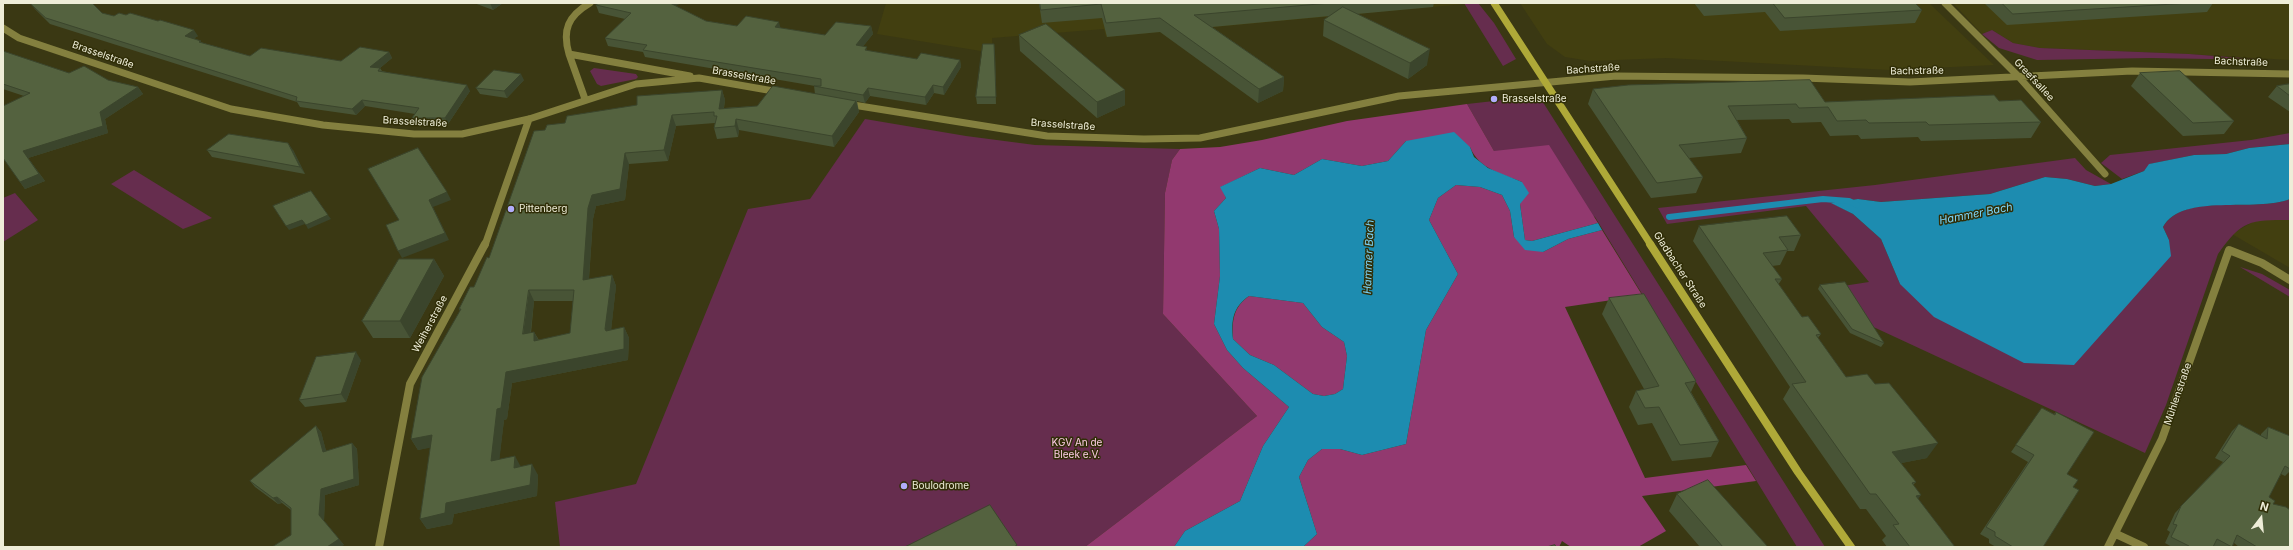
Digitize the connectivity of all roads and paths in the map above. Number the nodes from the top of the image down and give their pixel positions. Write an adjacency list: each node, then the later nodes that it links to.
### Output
1 (590, 3): 5 (street)
2 (1494, 3): 9 (main road, Gladbacher Straße)
3 (1945, 3): 7 (street, Greefsallee)
4 (3, 28): 13 (street, Brasselstraße)
5 (569, 54): 8 (street); 11 (street)
6 (2290, 74): 7 (street, Bachstraße)
7 (2018, 76): 9 (street, Bachstraße); 14 (street, Greefsallee)
8 (699, 78): 10 (street, Brasselstraße); 11 (street, Brasselstraße)
9 (1544, 82): 12 (street, Brasselstraße); 18 (main road, Gladbacher Straße)
10 (791, 94)
11 (585, 99): 13 (street, Brasselstraße)
12 (836, 102)
13 (530, 119): 17 (street, Weiherstraße)
14 (2105, 174)
15 (2290, 280): 16 (street, Mühlenstraße)
16 (2116, 534): 19 (street, Mühlenstraße); 20 (street)
17 (379, 547)
18 (1851, 547)
19 (2108, 547)
20 (2144, 547)

